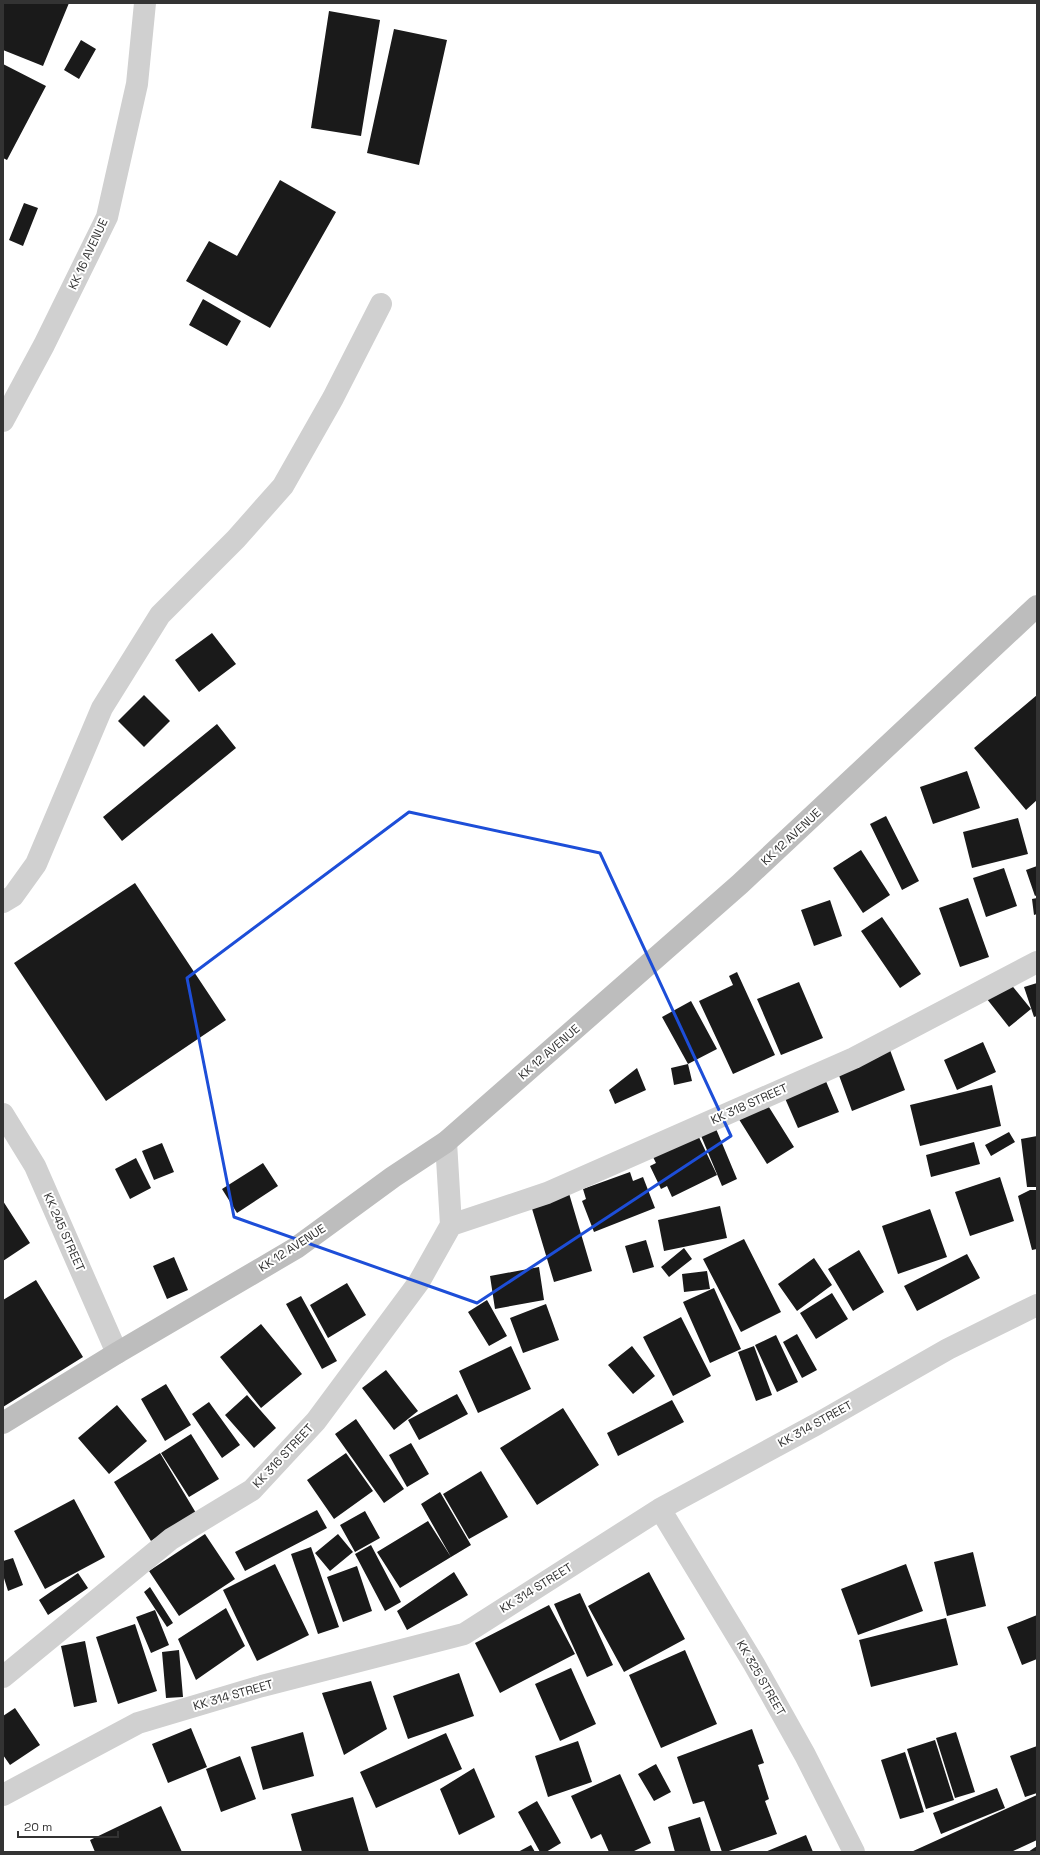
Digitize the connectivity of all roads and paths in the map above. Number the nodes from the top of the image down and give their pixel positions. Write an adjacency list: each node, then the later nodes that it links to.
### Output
1 (145, 3): 3 (street, KK 16 AVENUE)
2 (381, 304): 5 (street)
3 (3, 421)
4 (1037, 606): 8 (main road, KK 12 AVENUE)
5 (3, 902)
6 (1037, 962): 9 (street, KK 318 STREET)
7 (3, 1114): 11 (street, KK 245 STREET)
8 (446, 1142): 9 (street); 11 (main road, KK 12 AVENUE)
9 (451, 1225): 14 (street, KK 316 STREET)
10 (1037, 1305): 13 (street, KK 314 STREET)
11 (117, 1353): 12 (main road, KK 12 AVENUE)
12 (3, 1423)
13 (660, 1509): 15 (street, KK 314 STREET); 16 (street, KK 325 STREET)
14 (3, 1677)
15 (3, 1795)
16 (854, 1852)

